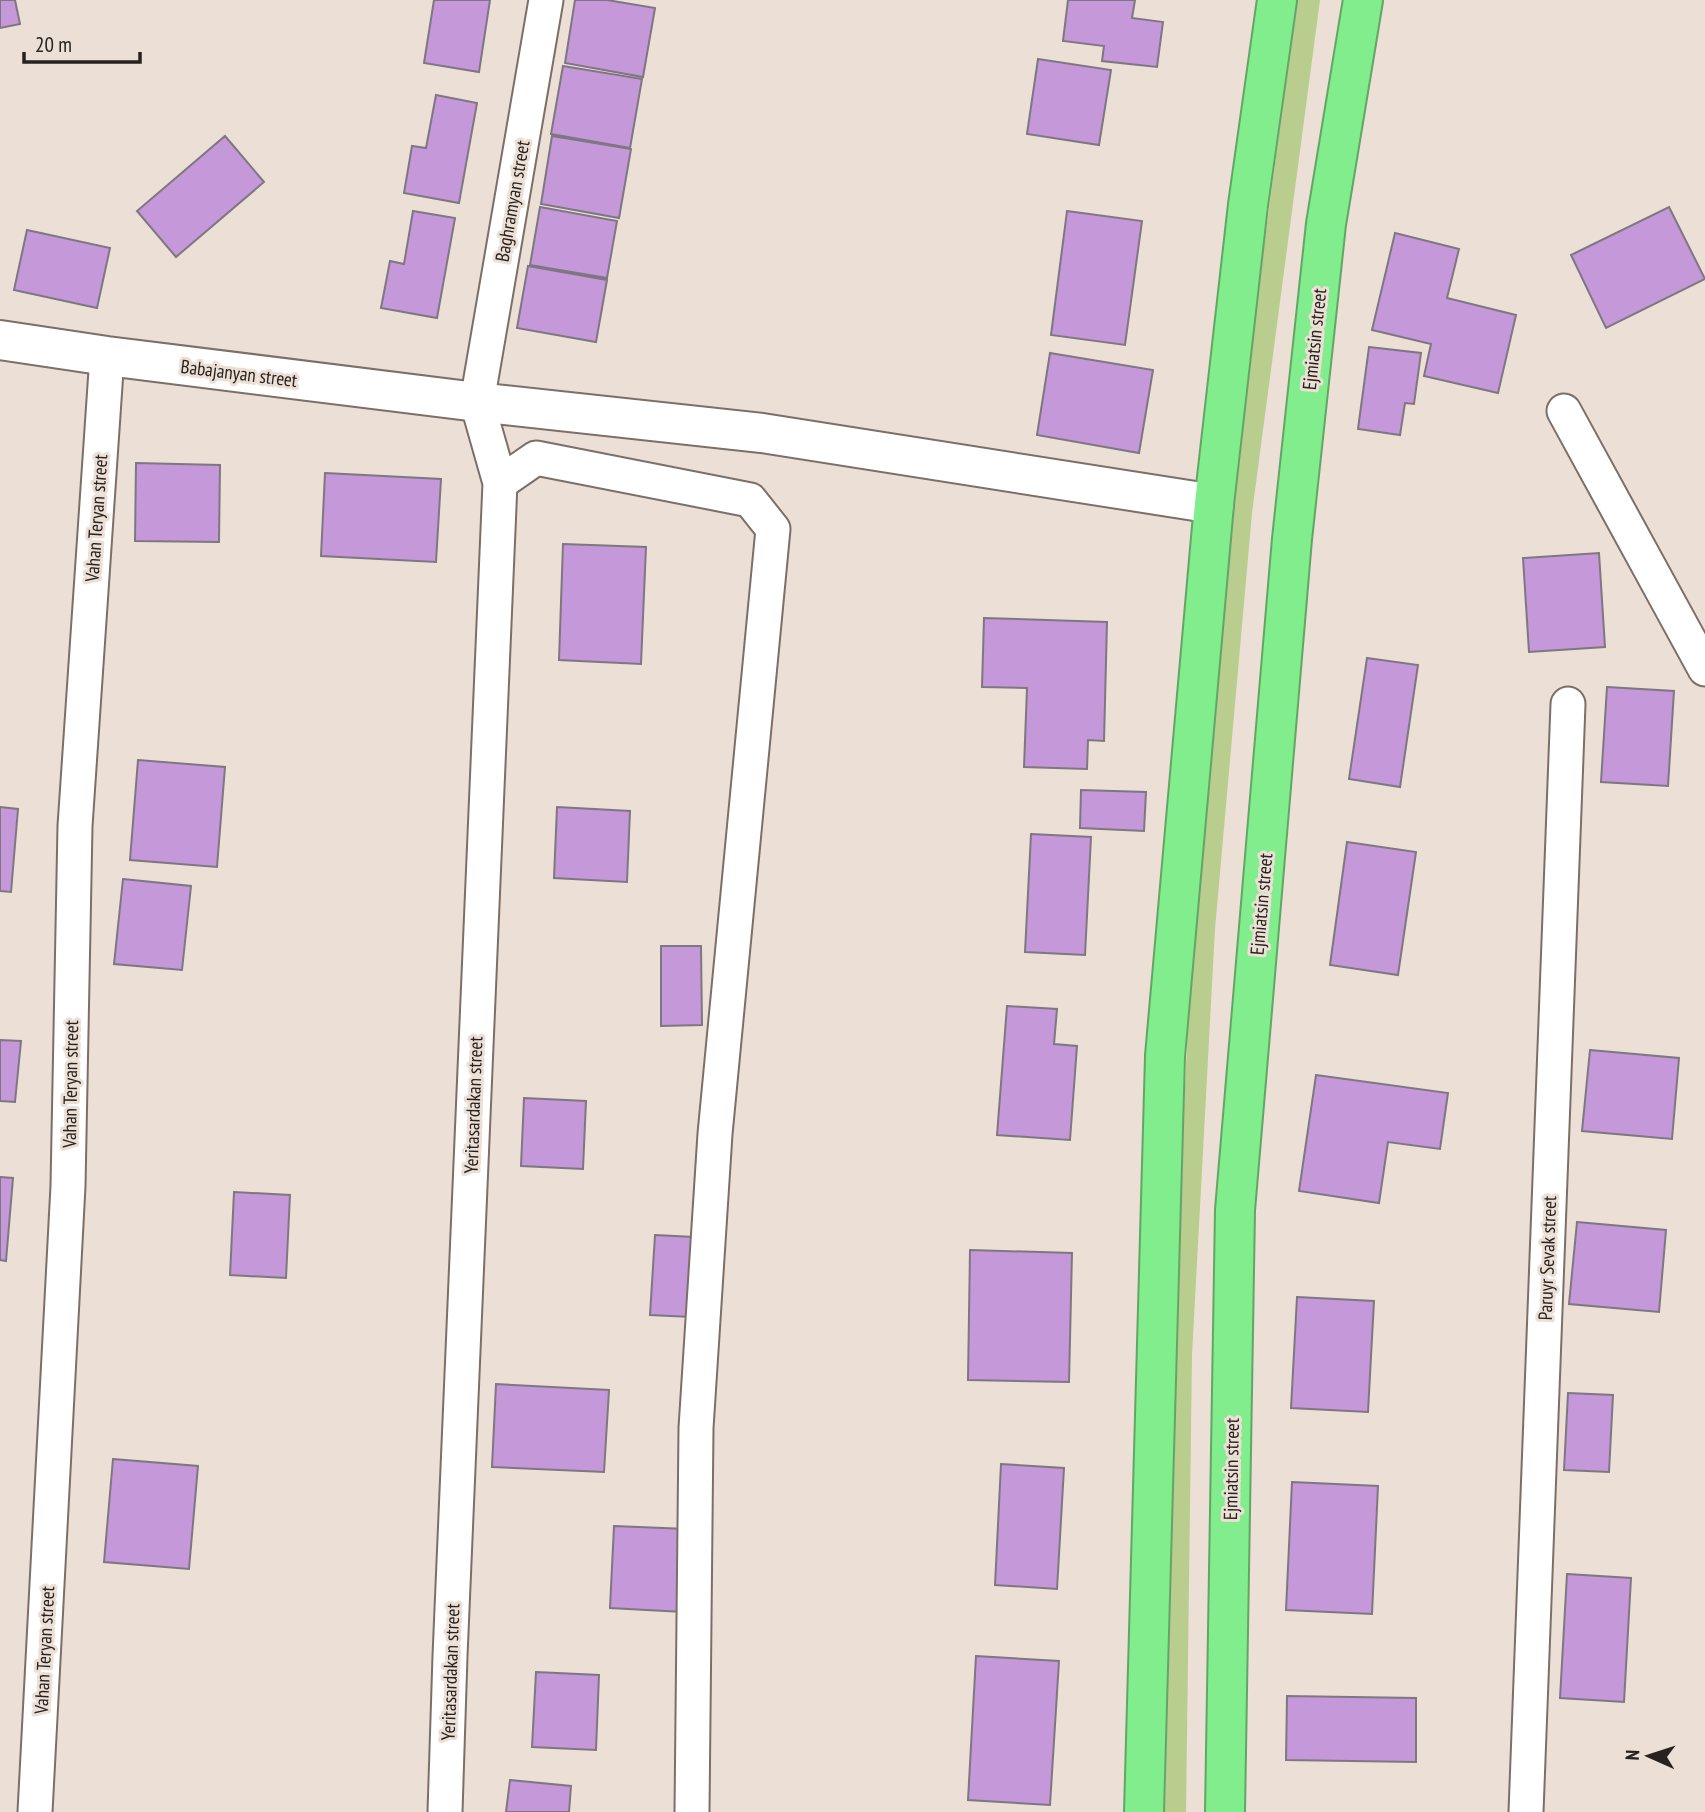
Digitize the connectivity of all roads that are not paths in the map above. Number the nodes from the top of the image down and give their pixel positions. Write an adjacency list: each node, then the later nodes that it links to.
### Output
1 (546, 0): 6 (street, Baghramyan street)
2 (1277, 0): 9 (highway)
3 (1363, 0): 16 (highway, Ejmiatsin street)
4 (0, 340): 5 (street, Babajanyan street)
5 (107, 356): 6 (street, Babajanyan street); 12 (street, Vahan Teryan street)
6 (477, 402): 8 (street, Yeritasardakan street); 9 (street, Babajanyan street)
7 (1564, 411): 10 (street)
8 (500, 483): 13 (street, Yeritasardakan street); 14 (street)
9 (1214, 504): 15 (highway)
10 (1705, 669)
11 (1568, 704): 17 (street, Paruyr Sevak street)
12 (35, 1812)
13 (445, 1812)
14 (692, 1812)
15 (1144, 1812)
16 (1224, 1812)
17 (1526, 1812)

